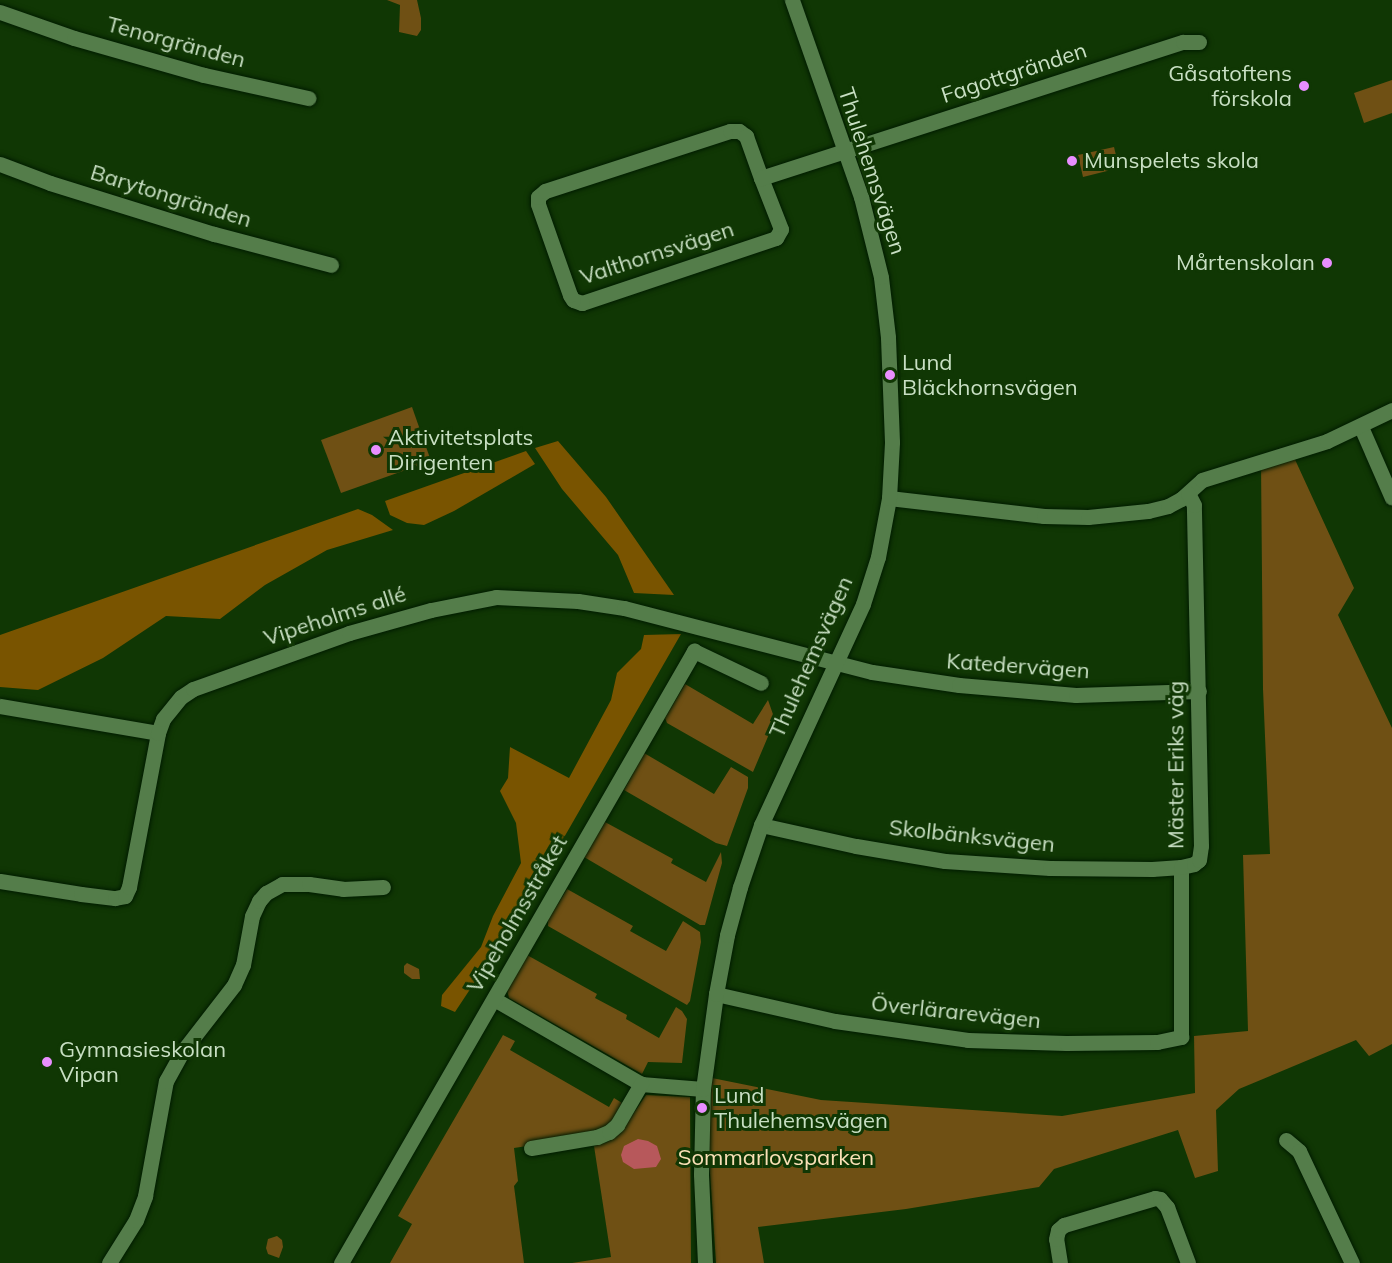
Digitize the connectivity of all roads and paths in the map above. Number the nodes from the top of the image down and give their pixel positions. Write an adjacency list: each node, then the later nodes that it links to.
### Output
1 (792, 0): 5 (street, Thulehemsvägen)
2 (0, 12): 4 (street, Tenorgränden)
3 (1199, 42): 5 (street, Fagottgränden)
4 (308, 98)
5 (844, 153): 7 (street); 12 (street, Thulehemsvägen)
6 (0, 164): 8 (street, Barytongränden)
7 (761, 178): 7 (street, Valthornsvägen)
8 (331, 265)
9 (1392, 410): 10 (street)
10 (1360, 427): 11 (street); 13 (street)
11 (1188, 493): 12 (street); 16 (street, Mäster Eriks väg)
12 (889, 498): 14 (street, Thulehemsvägen)
13 (1392, 498)
14 (836, 662): 16 (street, Katedervägen); 18 (street, Vipeholms allé); 19 (street, Thulehemsvägen)
15 (761, 683): 24 (street, Vipeholmsstråket)
16 (1199, 691): 20 (street, Mäster Eriks väg)
17 (0, 706): 18 (street)
18 (158, 734): 21 (street, Vipeholms allé)
19 (761, 825): 20 (street, Skolbänksvägen); 23 (street, Thulehemsvägen)
20 (1181, 867): 25 (street, Mäster Eriks väg)
21 (0, 881)
22 (383, 887): 30 (street)
23 (716, 994): 25 (street, Överlärarevägen); 27 (street, Thulehemsvägen)
24 (495, 999): 26 (street); 31 (street, Vipeholmsstråket)
25 (1183, 1024)
26 (641, 1084): 27 (street); 29 (street)
27 (703, 1089): 32 (street, Thulehemsvägen)
28 (1286, 1140): 35 (street)
29 (531, 1148)
30 (109, 1263)
31 (341, 1263)
32 (705, 1263)
33 (1060, 1263): 34 (street)
34 (1188, 1263)
35 (1352, 1263)

